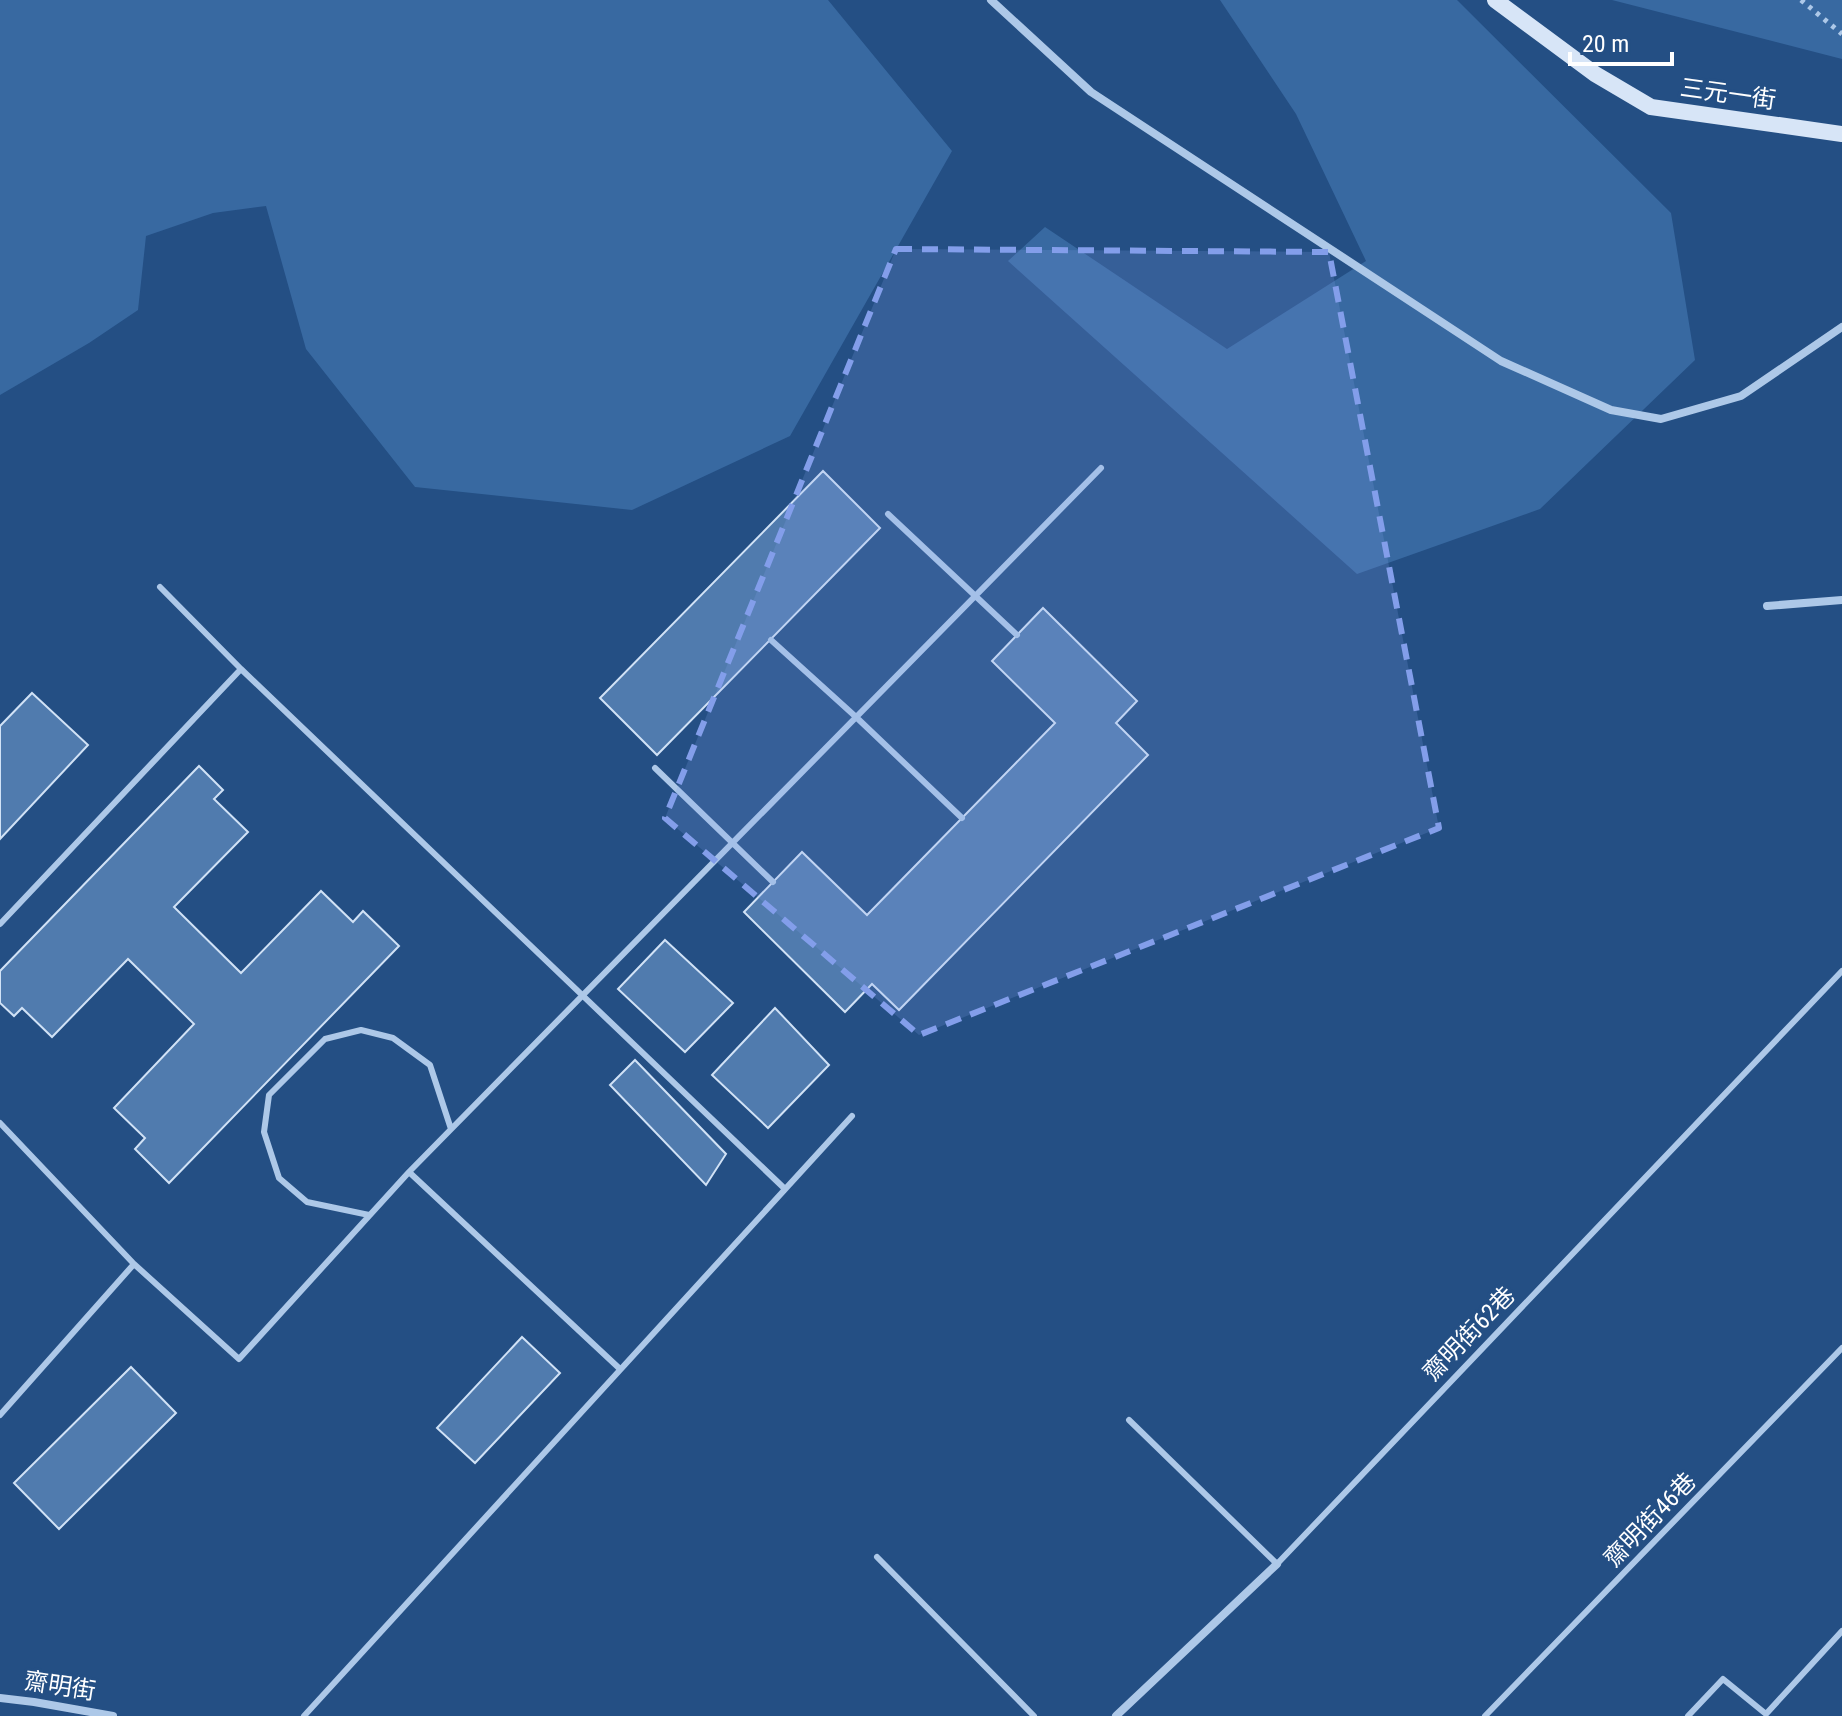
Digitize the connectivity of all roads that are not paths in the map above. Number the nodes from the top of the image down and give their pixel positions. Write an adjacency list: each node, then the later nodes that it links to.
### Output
1 (991, 0): 4 (street)
2 (1495, 0): 3 (street, 三元一街)
3 (1842, 134)
4 (1842, 327)
5 (1101, 468): 8 (lane)
6 (888, 514): 8 (lane)
7 (160, 587): 13 (lane)
8 (975, 596): 11 (lane); 14 (lane)
9 (1842, 600): 10 (street)
10 (1767, 606)
11 (1017, 635)
12 (771, 640): 14 (lane)
13 (241, 669): 19 (lane); 21 (lane)
14 (856, 717): 16 (lane); 17 (lane)
15 (655, 768): 17 (lane)
16 (962, 818)
17 (734, 843): 18 (lane); 21 (lane)
18 (773, 882)
19 (0, 924)
20 (1842, 971): 34 (lane, 齋明街62巷)
21 (582, 996): 24 (lane); 26 (lane)
22 (852, 1116): 26 (lane)
23 (0, 1123): 28 (lane)
24 (451, 1129): 25 (lane); 27 (lane)
25 (409, 1172): 27 (lane); 30 (lane)
26 (785, 1189): 30 (lane)
27 (369, 1215): 28 (lane)
28 (134, 1264): 31 (lane)
29 (1842, 1348): 41 (lane, 齋明街46巷)
30 (620, 1369): 38 (lane)
31 (0, 1415)
32 (1129, 1420): 34 (lane)
33 (877, 1557): 39 (lane)
34 (1277, 1564): 40 (street, 齋明街62巷)
35 (1842, 1631): 42 (lane)
36 (0, 1698): 37 (street, 齋明街)
37 (113, 1716)
38 (304, 1716)
39 (1034, 1716)
40 (1116, 1716)
41 (1485, 1716)
42 (1688, 1716)

